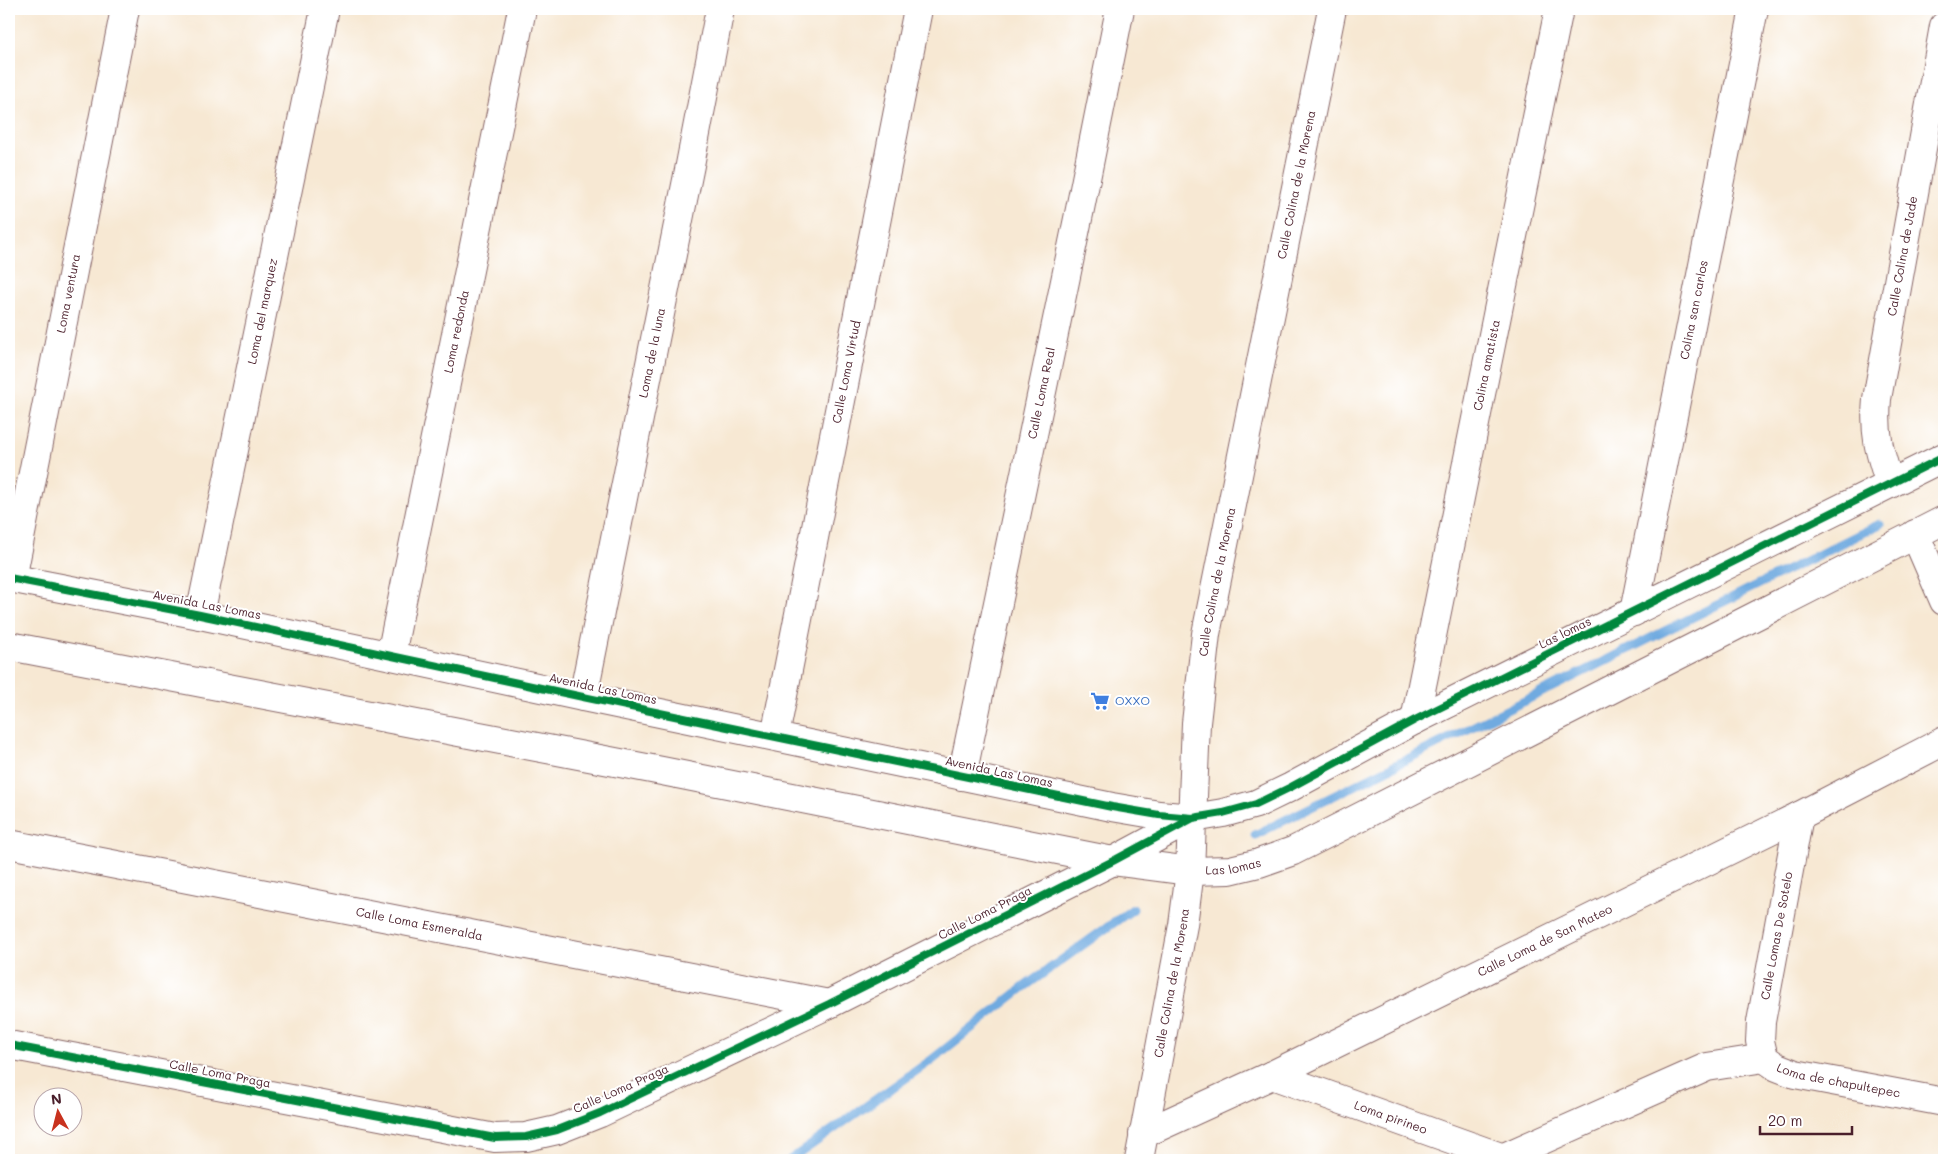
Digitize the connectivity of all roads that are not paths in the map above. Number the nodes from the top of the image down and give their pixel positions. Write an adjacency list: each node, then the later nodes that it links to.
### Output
1 (125, 9): 15 (street, Loma ventura)
2 (325, 9): 18 (street, Loma del marquez)
3 (522, 9): 20 (street, Loma redonda)
4 (720, 9): 21 (street, Loma de la luna)
5 (918, 9): 23 (street, Calle Loma Virtud)
6 (1120, 9): 25 (street, Calle Loma Real)
7 (1332, 9): 27 (street, Calle Colina de la Morena)
8 (1558, 9): 22 (street, Colina amatista)
9 (1754, 9): 17 (street, Colina san carlos)
10 (1944, 26): 12 (street, Calle Colina de Jade)
11 (1944, 457): 12 (street, Las lomas)
12 (1890, 484): 17 (street, Las lomas)
13 (1944, 520): 14 (street, Las lomas)
14 (1915, 534): 16 (street); 30 (street, Las lomas)
15 (10, 579): 18 (street, Avenida Las Lomas)
16 (1944, 601)
17 (1634, 612): 22 (street, Las lomas)
18 (200, 614): 20 (street, Avenida Las Lomas)
19 (9, 646): 29 (street)
20 (391, 655): 21 (street, Avenida Las Lomas)
21 (583, 697): 23 (street, Avenida Las Lomas)
22 (1415, 720): 27 (street, Las lomas)
23 (775, 736): 25 (street, Avenida Las Lomas)
24 (1944, 741): 26 (street, Calle Loma de San Mateo)
25 (962, 776): 27 (street, Avenida Las Lomas)
26 (1799, 816): 33 (street, Calle Lomas De Sotelo); 34 (street, Calle Loma de San Mateo)
27 (1193, 818): 29 (street, Calle Loma Praga); 30 (street, Calle Colina de la Morena)
28 (9, 844): 31 (street, Calle Loma Esmeralda)
29 (1114, 861): 30 (street); 31 (street, Calle Loma Praga)
30 (1190, 871): 36 (street, Calle Colina de la Morena)
31 (829, 1004): 32 (street, Calle Loma Praga)
32 (9, 1044)
33 (1764, 1058): 35 (street, Loma de chapultepec); 37 (street)
34 (1272, 1075): 36 (street, Calle Loma de San Mateo); 37 (street, Loma pirineo)
35 (1944, 1102)
36 (1141, 1147)
37 (1506, 1159)

